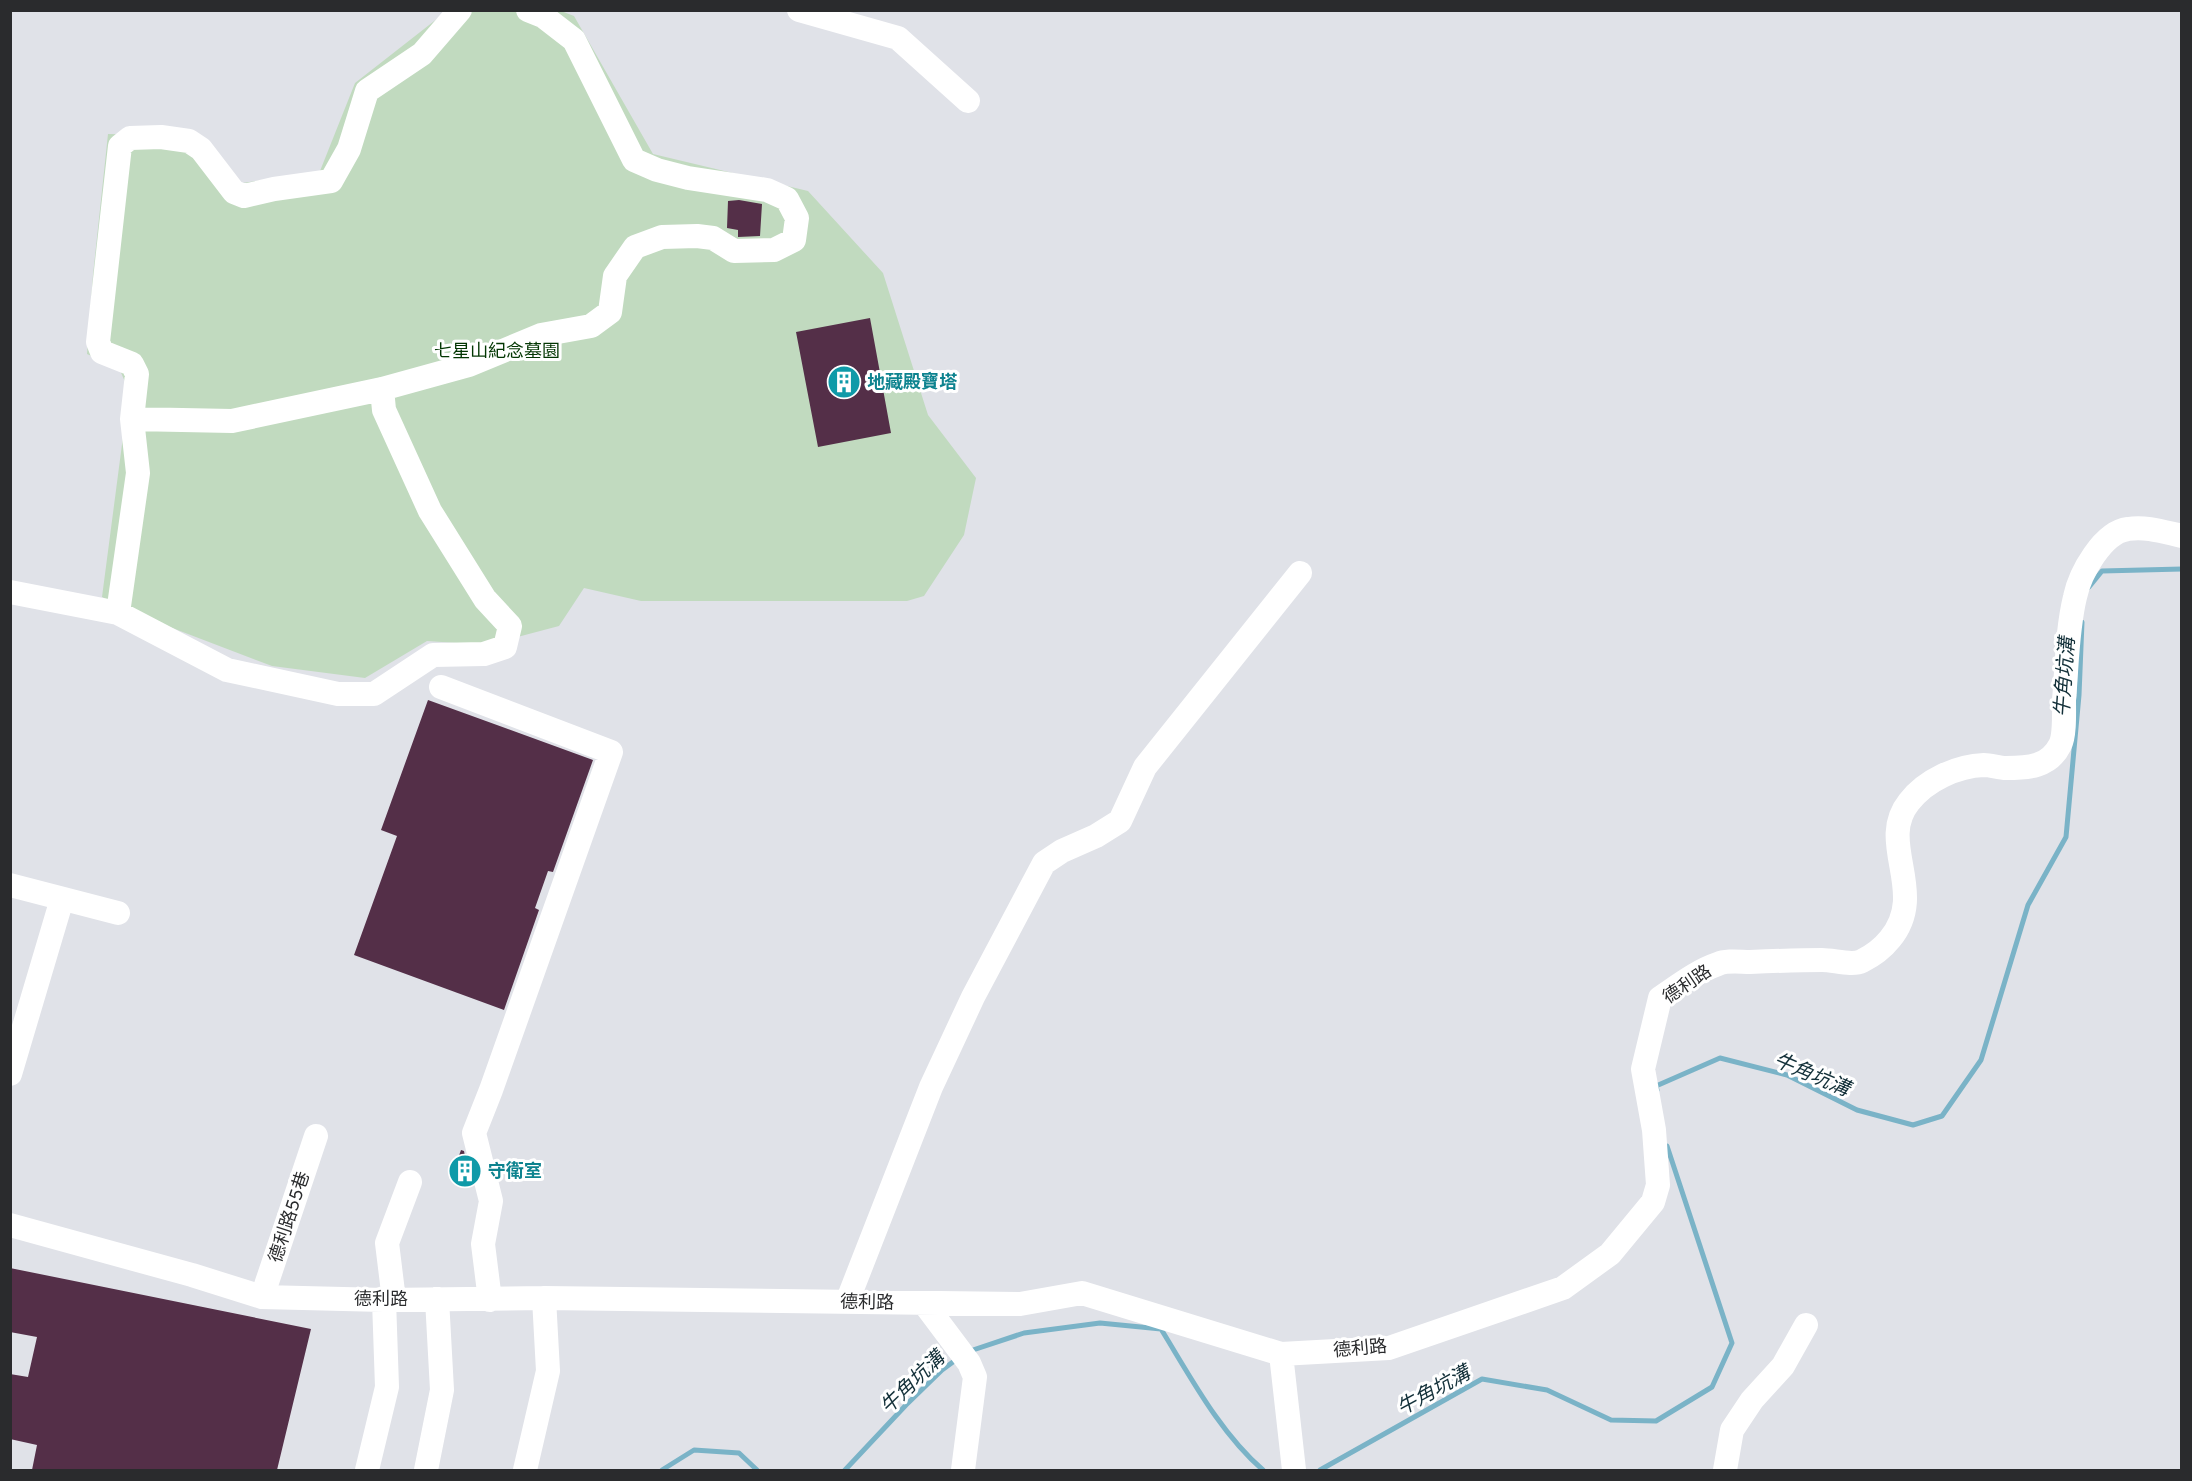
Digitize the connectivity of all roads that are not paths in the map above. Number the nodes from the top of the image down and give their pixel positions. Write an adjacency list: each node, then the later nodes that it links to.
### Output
1 (460, 10): 6 (street)
2 (528, 10): 5 (street)
3 (799, 10): 4 (street)
4 (968, 101)
5 (382, 388): 6 (street); 10 (street)
6 (132, 418): 10 (street)
7 (2181, 536): 27 (street, 德利路)
8 (1300, 573): 24 (street)
9 (10, 592): 10 (street)
10 (118, 614)
11 (441, 687): 23 (street)
12 (10, 885): 13 (street)
13 (62, 899): 14 (street); 15 (street)
14 (118, 913)
15 (10, 1074)
16 (316, 1136): 19 (street, 德利路55巷)
17 (410, 1182): 22 (street)
18 (10, 1225): 19 (street, 德利路)
19 (262, 1298): 22 (street, 德利路)
20 (544, 1298): 23 (street, 德利路); 24 (street, 德利路); 30 (street)
21 (437, 1299): 22 (street, 德利路); 23 (street, 德利路); 29 (street)
22 (389, 1300): 28 (street)
23 (490, 1300)
24 (847, 1302): 25 (street, 德利路)
25 (924, 1303): 27 (street, 德利路); 31 (street)
26 (1806, 1325): 33 (street)
27 (1281, 1354): 32 (street)
28 (367, 1470)
29 (426, 1470)
30 (525, 1470)
31 (963, 1470)
32 (1294, 1470)
33 (1725, 1470)

